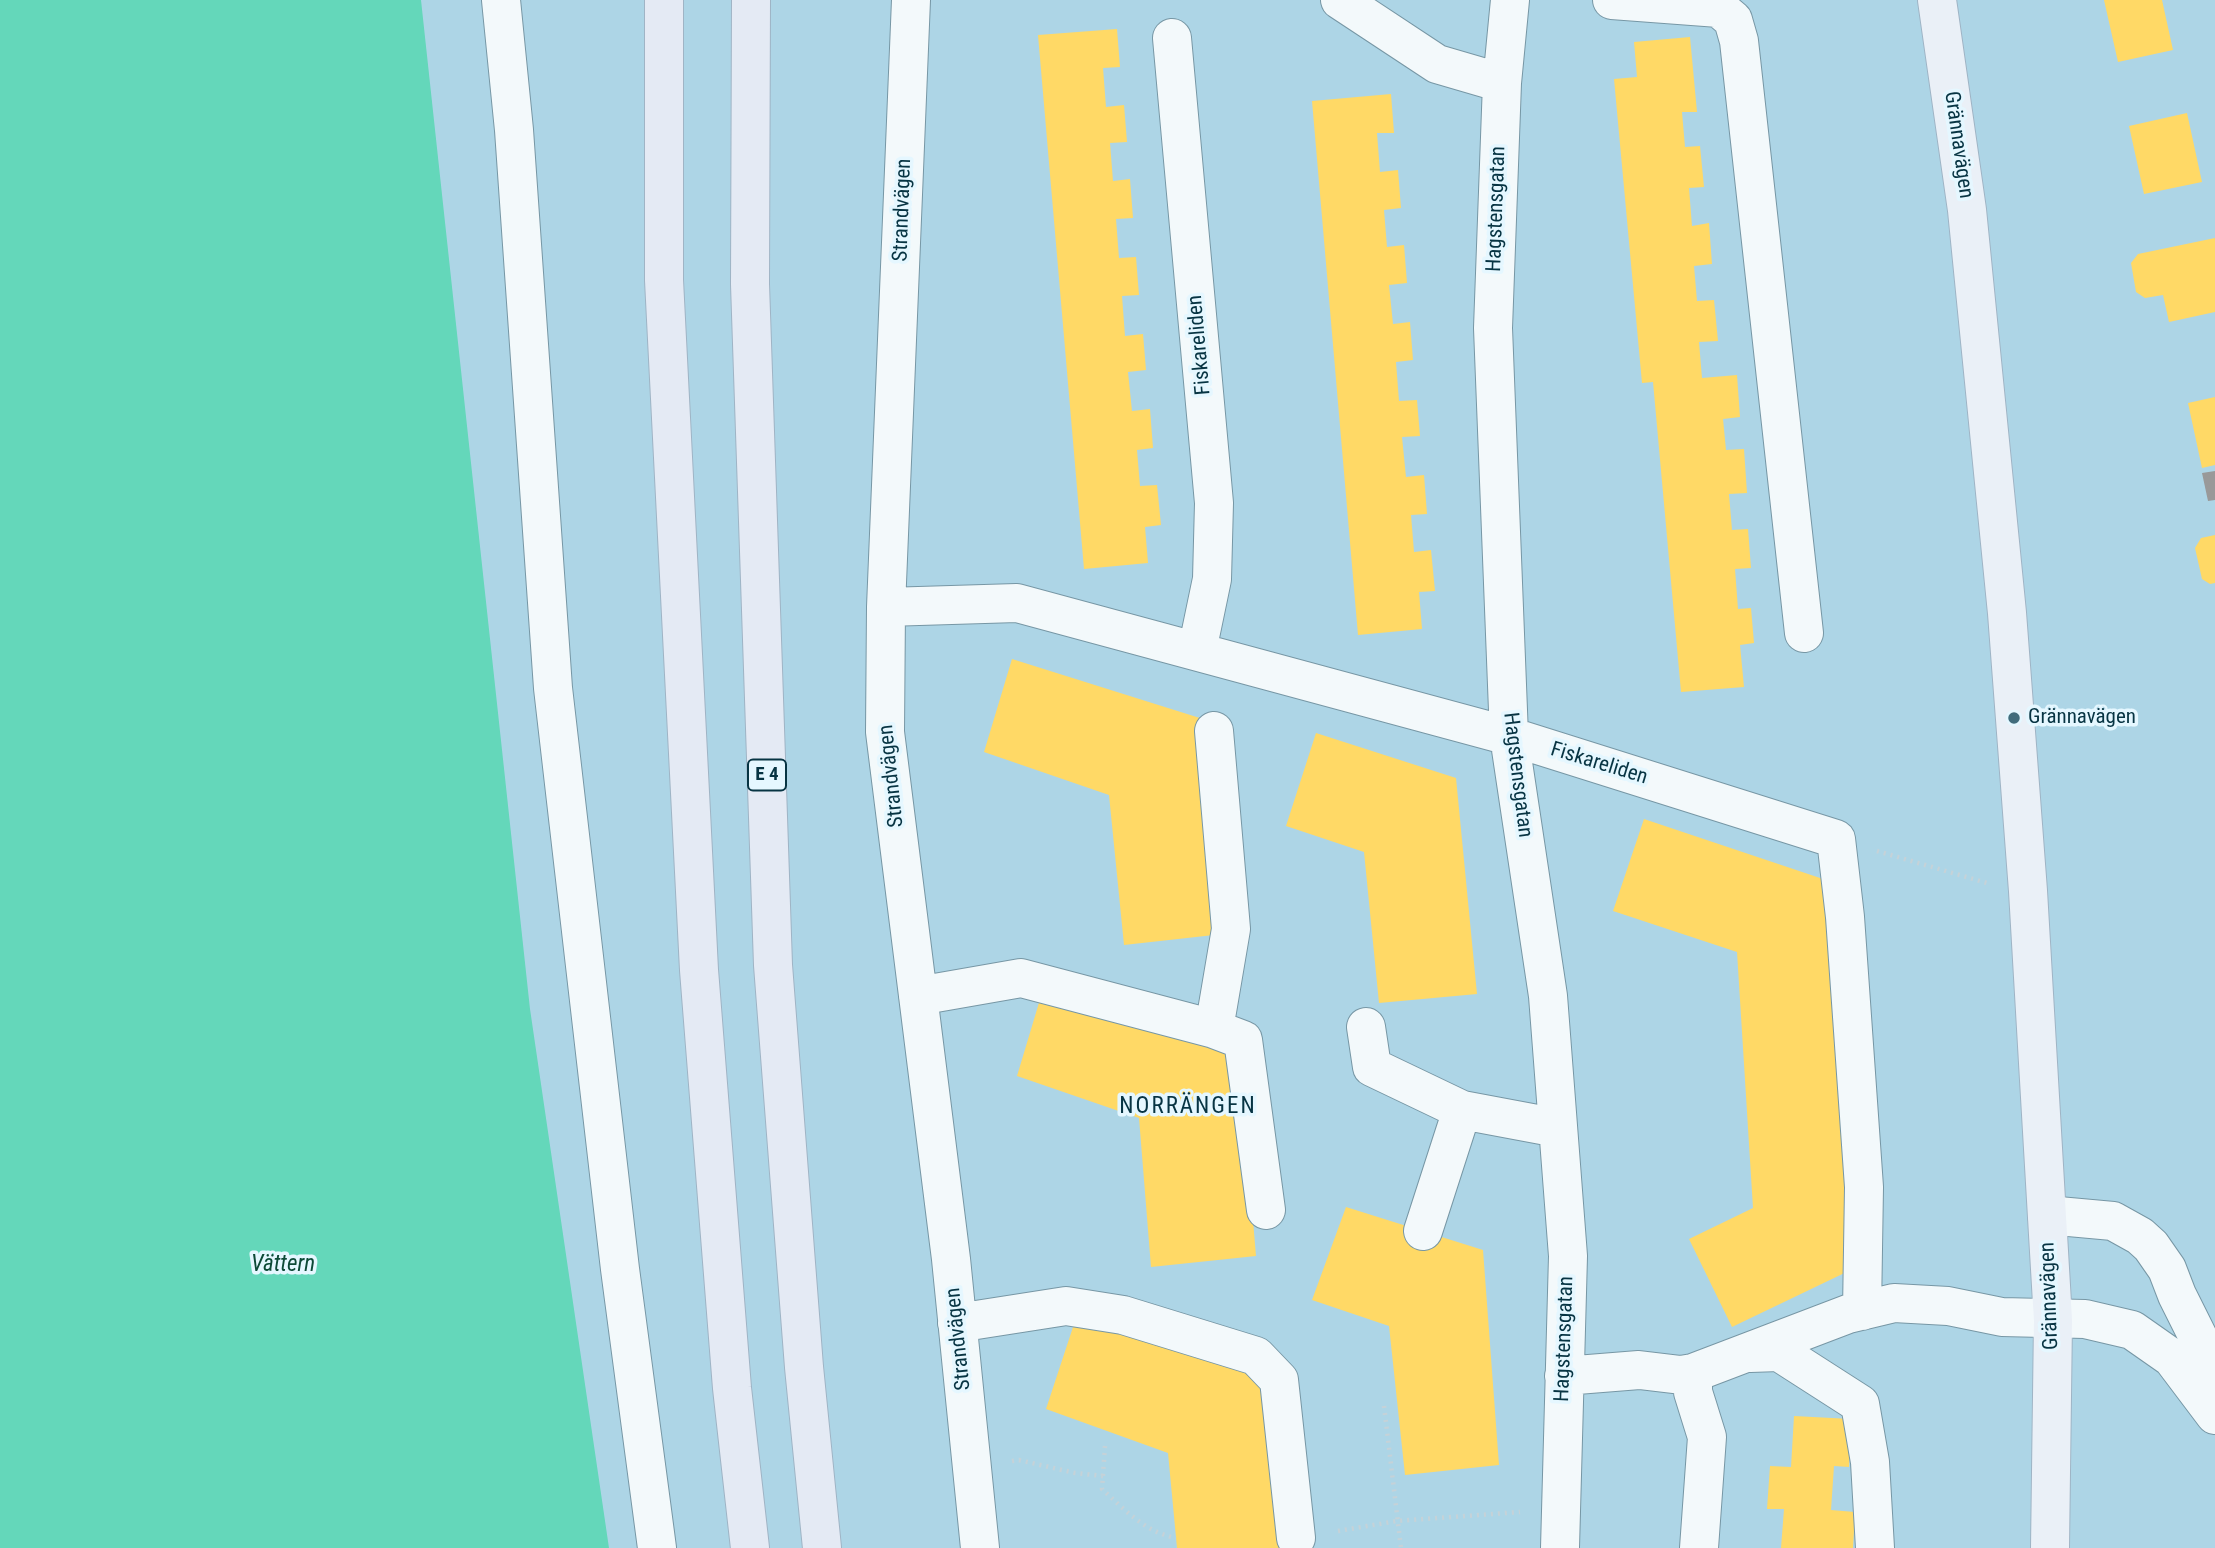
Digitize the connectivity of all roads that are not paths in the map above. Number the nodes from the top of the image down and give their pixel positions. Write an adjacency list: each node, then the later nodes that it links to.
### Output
1 (501, 0): 33 (street)
2 (663, 0): 34 (highway)
3 (751, 0): 35 (highway, E 4)
4 (911, 0): 11 (street, Strandvägen)
5 (1340, 0): 10 (street)
6 (1510, 0): 10 (street, Hagstensgatan)
7 (1612, 0): 12 (street)
8 (1937, 0): 22 (main road, Grännavägen)
9 (1172, 38): 13 (street, Fiskareliden)
10 (1502, 83): 15 (street, Hagstensgatan)
11 (886, 607): 13 (street, Fiskareliden); 16 (street, Strandvägen)
12 (1804, 633)
13 (1198, 651): 15 (street, Fiskareliden)
14 (1214, 731): 18 (street)
15 (1509, 736): 20 (street, Hagstensgatan); 24 (street, Fiskareliden)
16 (918, 996): 18 (street); 26 (street, Strandvägen)
17 (1366, 1027): 19 (street)
18 (1214, 1029): 21 (street)
19 (1462, 1110): 20 (street); 23 (street)
20 (1558, 1128): 30 (street, Hagstensgatan)
21 (1266, 1210)
22 (2047, 1215): 25 (main road, Grännavägen); 28 (street)
23 (1423, 1231)
24 (1862, 1311): 25 (street); 27 (street)
25 (2053, 1320): 31 (street); 40 (main road, Grännavägen)
26 (957, 1323): 32 (street); 36 (street, Strandvägen)
27 (1745, 1354): 29 (street); 39 (street)
28 (2215, 1371)
29 (1693, 1373): 30 (street); 38 (street)
30 (1564, 1376): 37 (street, Hagstensgatan)
31 (2215, 1415)
32 (1296, 1538)
33 (657, 1548)
34 (750, 1548)
35 (822, 1548)
36 (980, 1548)
37 (1560, 1548)
38 (1699, 1548)
39 (1875, 1548)
40 (2050, 1548)

